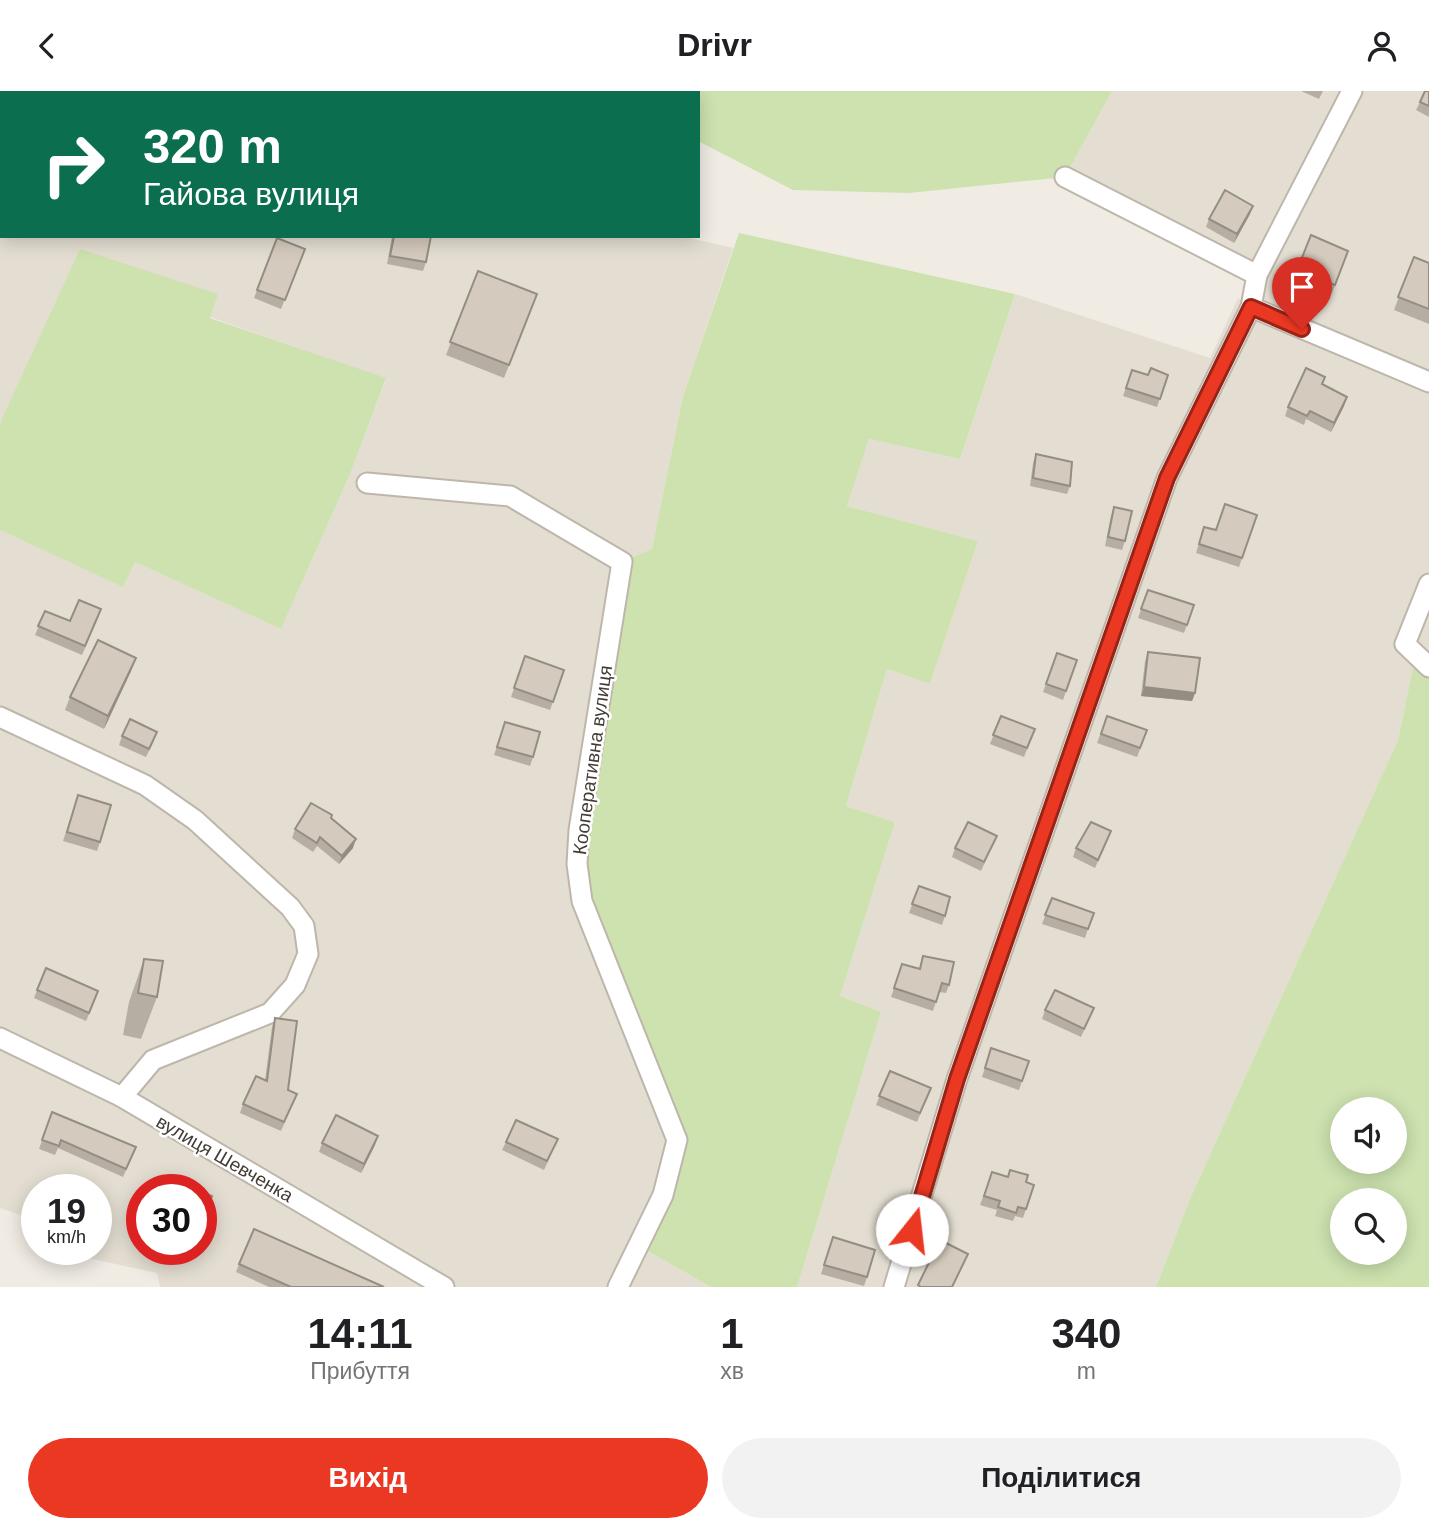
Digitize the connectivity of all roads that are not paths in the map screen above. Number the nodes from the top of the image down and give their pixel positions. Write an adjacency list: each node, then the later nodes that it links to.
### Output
1 (1352, 91): 3 (street)
2 (1065, 177): 3 (street)
3 (1257, 275): 4 (street)
4 (1251, 307): 5 (street); 14 (street)
5 (1429, 382)
6 (367, 483): 13 (street, Кооперативна вулиця)
7 (1429, 584): 8 (street)
8 (1429, 667)
9 (0, 717): 11 (street)
10 (0, 1038): 11 (street, вулиця Шевченка)
11 (122, 1097): 12 (street, вулиця Шевченка)
12 (444, 1287)
13 (618, 1287)
14 (894, 1287)

